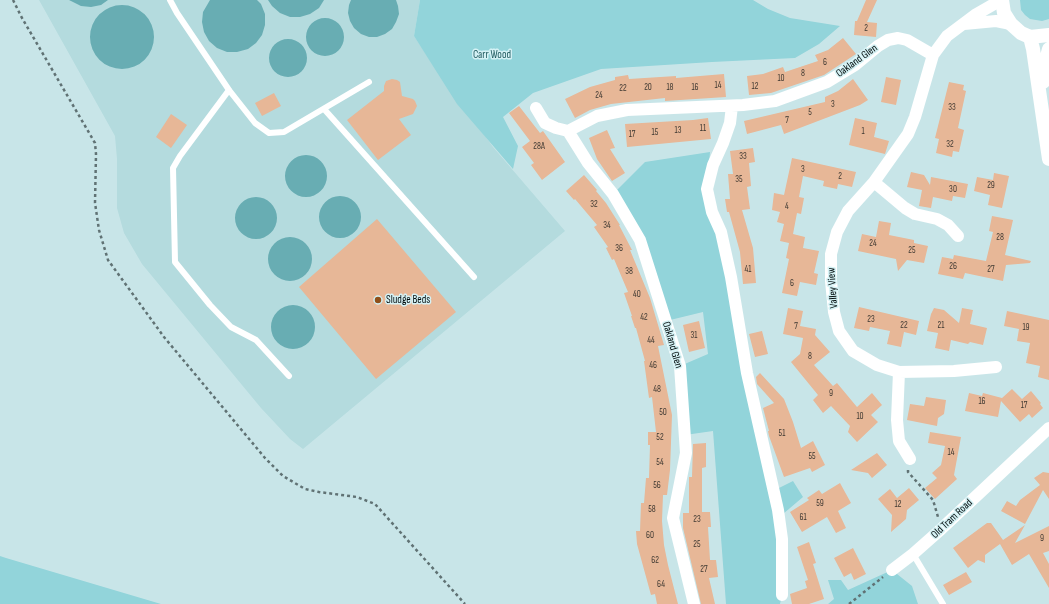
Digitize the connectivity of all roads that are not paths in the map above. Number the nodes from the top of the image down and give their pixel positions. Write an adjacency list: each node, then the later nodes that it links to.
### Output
1 (170, 0): 10 (lane)
2 (1002, 0): 3 (street, Valley View); 4 (street)
3 (963, 24): 4 (street); 8 (street, Valley View)
4 (1011, 24): 6 (street)
5 (1049, 35): 6 (street)
6 (1030, 37): 12 (street)
7 (1049, 49): 12 (street)
8 (933, 55): 11 (street, Oakland Glen); 17 (street, Valley View)
9 (369, 82): 14 (lane)
10 (229, 90): 14 (lane); 22 (lane)
11 (732, 106): 15 (street, Oakland Glen); 27 (street)
12 (1041, 106): 16 (street)
13 (536, 108): 15 (street)
14 (324, 109): 19 (lane)
15 (568, 132): 28 (street, Oakland Glen)
16 (1049, 159)
17 (874, 182): 18 (street); 21 (street, Valley View)
18 (958, 236)
19 (474, 277)
20 (996, 367): 21 (street, Valley View)
21 (899, 372): 24 (street)
22 (289, 376)
23 (1049, 428): 25 (street, Old Tram Road)
24 (910, 459)
25 (913, 554): 26 (street, Old Tram Road); 29 (lane)
26 (892, 570)
27 (782, 595)
28 (694, 604)
29 (943, 604)

